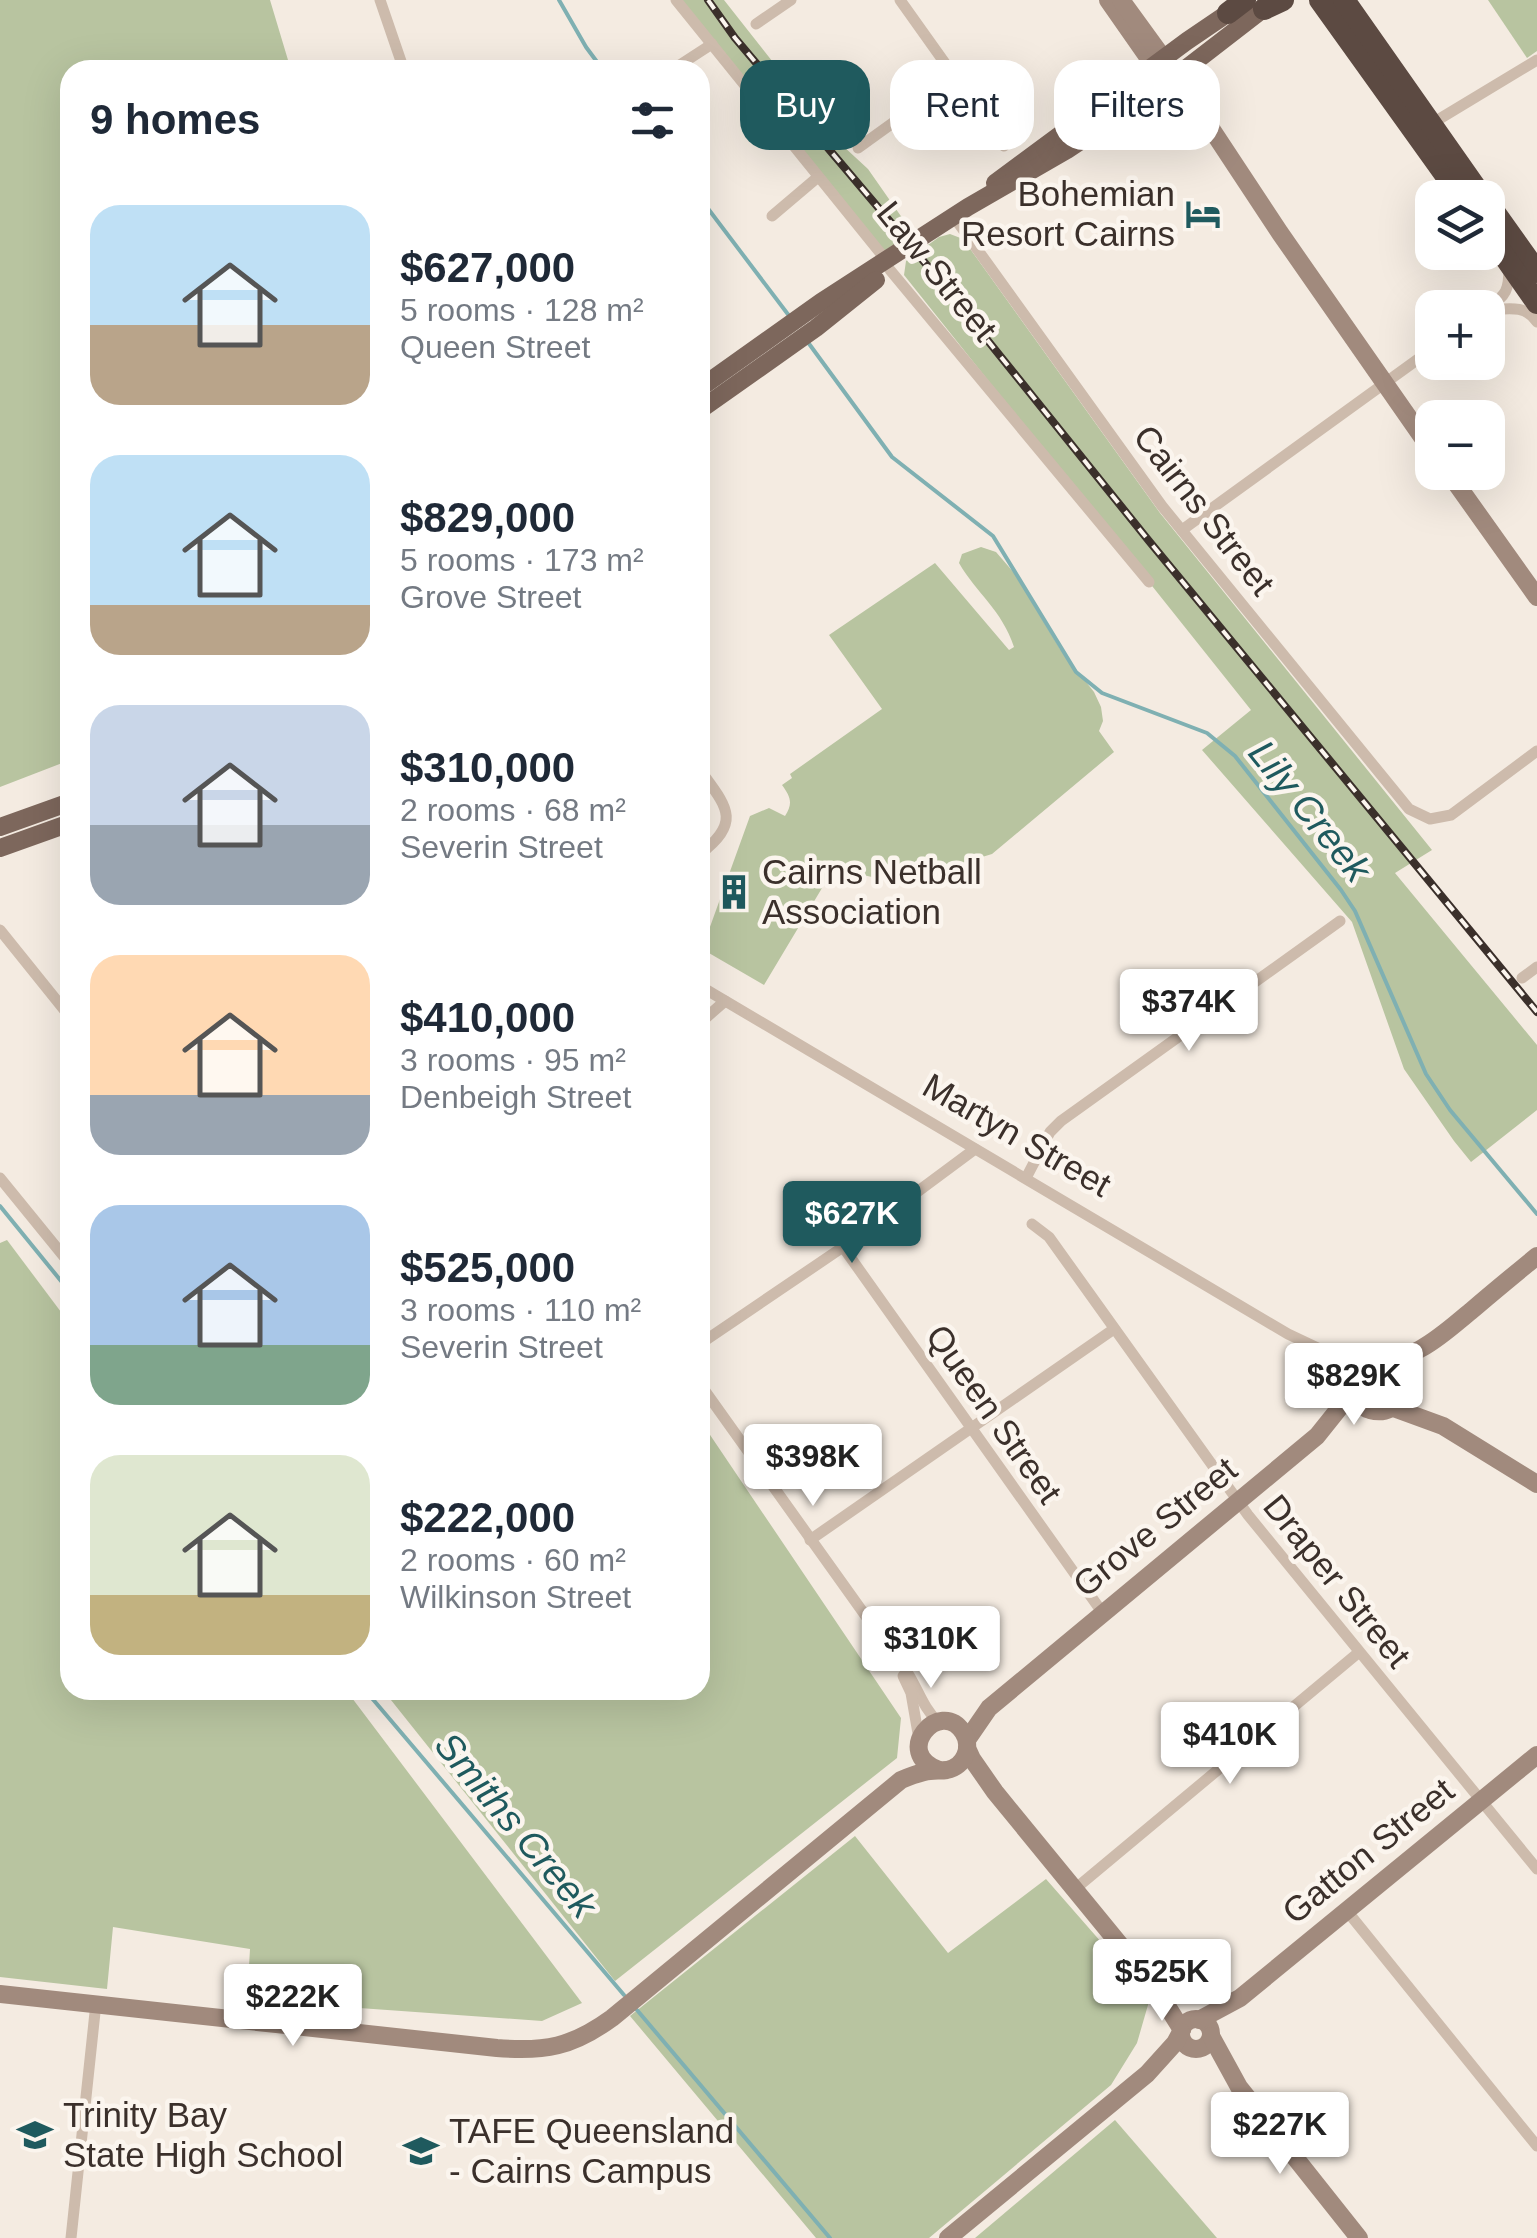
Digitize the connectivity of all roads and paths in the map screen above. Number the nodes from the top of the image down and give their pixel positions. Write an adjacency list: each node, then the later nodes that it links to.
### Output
1 (380, 0): 13 (street)
2 (676, 0): 12 (street, Law Street)
3 (792, 0): 11 (street)
4 (900, 0): 15 (street)
5 (1108, 0): 16 (street)
6 (1121, 0): 17 (street)
7 (1304, 0): 21 (highway)
8 (1320, 0): 21 (highway)
9 (1344, 0): 21 (highway)
10 (1257, 4): 18 (main road); 19 (main road)
11 (756, 24)
12 (712, 44): 14 (street); 25 (street, Law Street)
13 (401, 60)
14 (687, 60)
15 (942, 60)
16 (1156, 60)
17 (1157, 60)
18 (1161, 60)
19 (1194, 60)
20 (1537, 60): 21 (street)
21 (1425, 131): 26 (highway); 27 (highway)
22 (1054, 138): 28 (main road)
23 (1220, 147): 42 (street)
24 (1067, 150): 28 (main road)
25 (818, 176): 29 (street); 33 (street, Law Street)
26 (1452, 180)
27 (1468, 180)
28 (961, 212): 33 (main road); 46 (street, Cairns Street)
29 (772, 216)
30 (1505, 227): 34 (highway)
31 (1505, 257): 32 (highway)
32 (1509, 263): 35 (street); 36 (highway)
33 (888, 265): 39 (main road); 47 (street, Law Street)
34 (1537, 272)
35 (1505, 293)
36 (1537, 303)
37 (1505, 310): 38 (street)
38 (1537, 322)
39 (793, 333): 41 (main road); 43 (main road)
40 (1415, 361): 42 (street)
41 (710, 382)
42 (1384, 384): 44 (street); 46 (street)
43 (710, 402)
44 (1415, 427)
45 (1461, 490): 48 (street)
46 (1182, 530): 49 (street, Cairns Street)
47 (1149, 582)
48 (1537, 597)
49 (1537, 751)
50 (710, 784): 54 (street)
51 (60, 806): 52 (main road)
52 (0, 827)
53 (60, 827): 55 (main road)
54 (710, 846)
55 (0, 848)
56 (1340, 921): 66 (street)
57 (0, 930): 62 (street)
58 (1537, 968): 59 (street)
59 (1522, 978)
60 (710, 992): 61 (street, Martyn Street)
61 (725, 1001): 63 (street); 64 (street, Martyn Street)
62 (60, 1005)
63 (710, 1015)
64 (975, 1149): 66 (street, Martyn Street); 68 (street)
65 (0, 1178): 69 (street)
66 (1026, 1178): 73 (street, Martyn Street)
67 (1032, 1224): 71 (street, Draper Street)
68 (843, 1247): 72 (street); 82 (street, Queen Street)
69 (60, 1252)
70 (1537, 1256): 74 (street)
71 (1114, 1329): 82 (street); 85 (street, Draper Street)
72 (710, 1337)
73 (1301, 1342): 75 (street, Martyn Street); 77 (street, Martyn Street)
74 (1431, 1343): 75 (street); 76 (street)
75 (1376, 1364): 76 (street); 77 (street)
76 (1402, 1384): 79 (street); 81 (street)
77 (1353, 1388): 80 (street); 83 (street, Grove Street)
78 (710, 1398): 86 (street)
79 (1391, 1408): 80 (street); 81 (street)
80 (1368, 1409): 83 (street, Grove Street)
81 (1443, 1426): 84 (street)
82 (970, 1428): 86 (street); 87 (street, Queen Street)
83 (1317, 1436): 85 (street, Grove Street)
84 (1537, 1484)
85 (1238, 1501): 87 (street, Grove Street); 88 (street, Draper Street)
86 (810, 1540): 89 (street)
87 (1102, 1612): 90 (street, Grove Street)
88 (1358, 1653): 98 (street, Draper Street); 100 (street)
89 (895, 1657): 91 (street); 92 (street)
90 (989, 1708): 91 (street, Grove Street); 93 (street, Grove Street)
91 (943, 1722): 92 (street); 93 (street)
92 (919, 1743): 95 (street); 96 (street)
93 (967, 1744): 95 (street); 97 (street)
94 (1537, 1754): 98 (street, Gatton Street)
95 (943, 1770): 96 (street); 97 (street)
96 (901, 1780): 103 (street)
97 (995, 1792): 100 (street)
98 (1481, 1801): 99 (street, Draper Street); 101 (street, Gatton Street)
99 (1537, 1870)
100 (1074, 1889): 104 (street)
101 (1346, 1911): 104 (street, Gatton Street); 105 (street)
102 (0, 1994): 103 (street)
103 (96, 2003): 106 (street)
104 (1197, 2033): 107 (street, Gatton Street); 108 (street)
105 (1537, 2146)
106 (71, 2238)
107 (948, 2238)
108 (1359, 2238)

